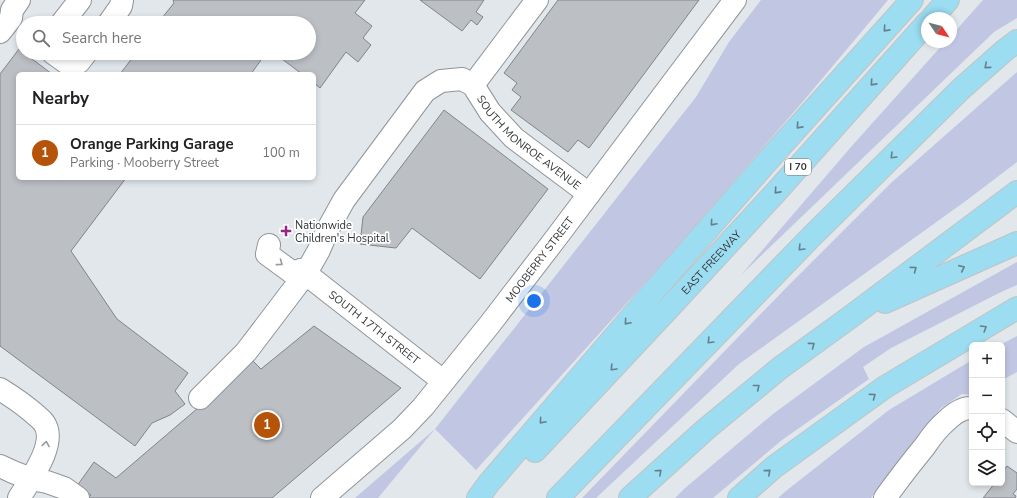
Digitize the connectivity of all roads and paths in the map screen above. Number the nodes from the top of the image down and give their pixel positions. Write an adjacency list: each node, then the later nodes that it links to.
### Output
1 (80, 0): 8 (street)
2 (122, 0): 9 (street)
3 (537, 0): 14 (street)
4 (736, 0): 16 (street, MOOBERRY STREET)
5 (912, 0): 33 (highway, one-way to 33)
6 (948, 0): 7 (highway)
7 (937, 12)
8 (67, 16)
9 (114, 16)
10 (921, 30): 34 (highway, EAST FREEWAY / I 70, one-way to 34)
11 (1017, 41): 35 (highway, one-way to 35)
12 (63, 60): 13 (street)
13 (81, 60)
14 (473, 85): 16 (street, SOUTH MONROE AVENUE); 19 (street)
15 (1017, 192): 21 (highway, one-way to 15)
16 (590, 194): 22 (street, MOOBERRY STREET)
17 (1017, 243): 21 (highway, one-way to 17)
18 (268, 244): 19 (street)
19 (304, 271): 22 (street, SOUTH 17TH STREET); 24 (street)
20 (1017, 308): 37 (highway, one-way to 20)
21 (850, 318): 36 (highway, one-way to 21)
22 (443, 381): 32 (street, MOOBERRY STREET)
23 (0, 389): 29 (street, one-way to 23)
24 (200, 398)
25 (969, 408): 38 (street)
26 (1005, 422): 27 (street)
27 (1017, 432)
28 (0, 466): 29 (street)
29 (31, 479): 30 (street); 31 (street)
30 (19, 498)
31 (78, 498)
32 (322, 498)
33 (478, 498)
34 (490, 498)
35 (558, 498)
36 (630, 498)
37 (738, 498)
38 (885, 498)

